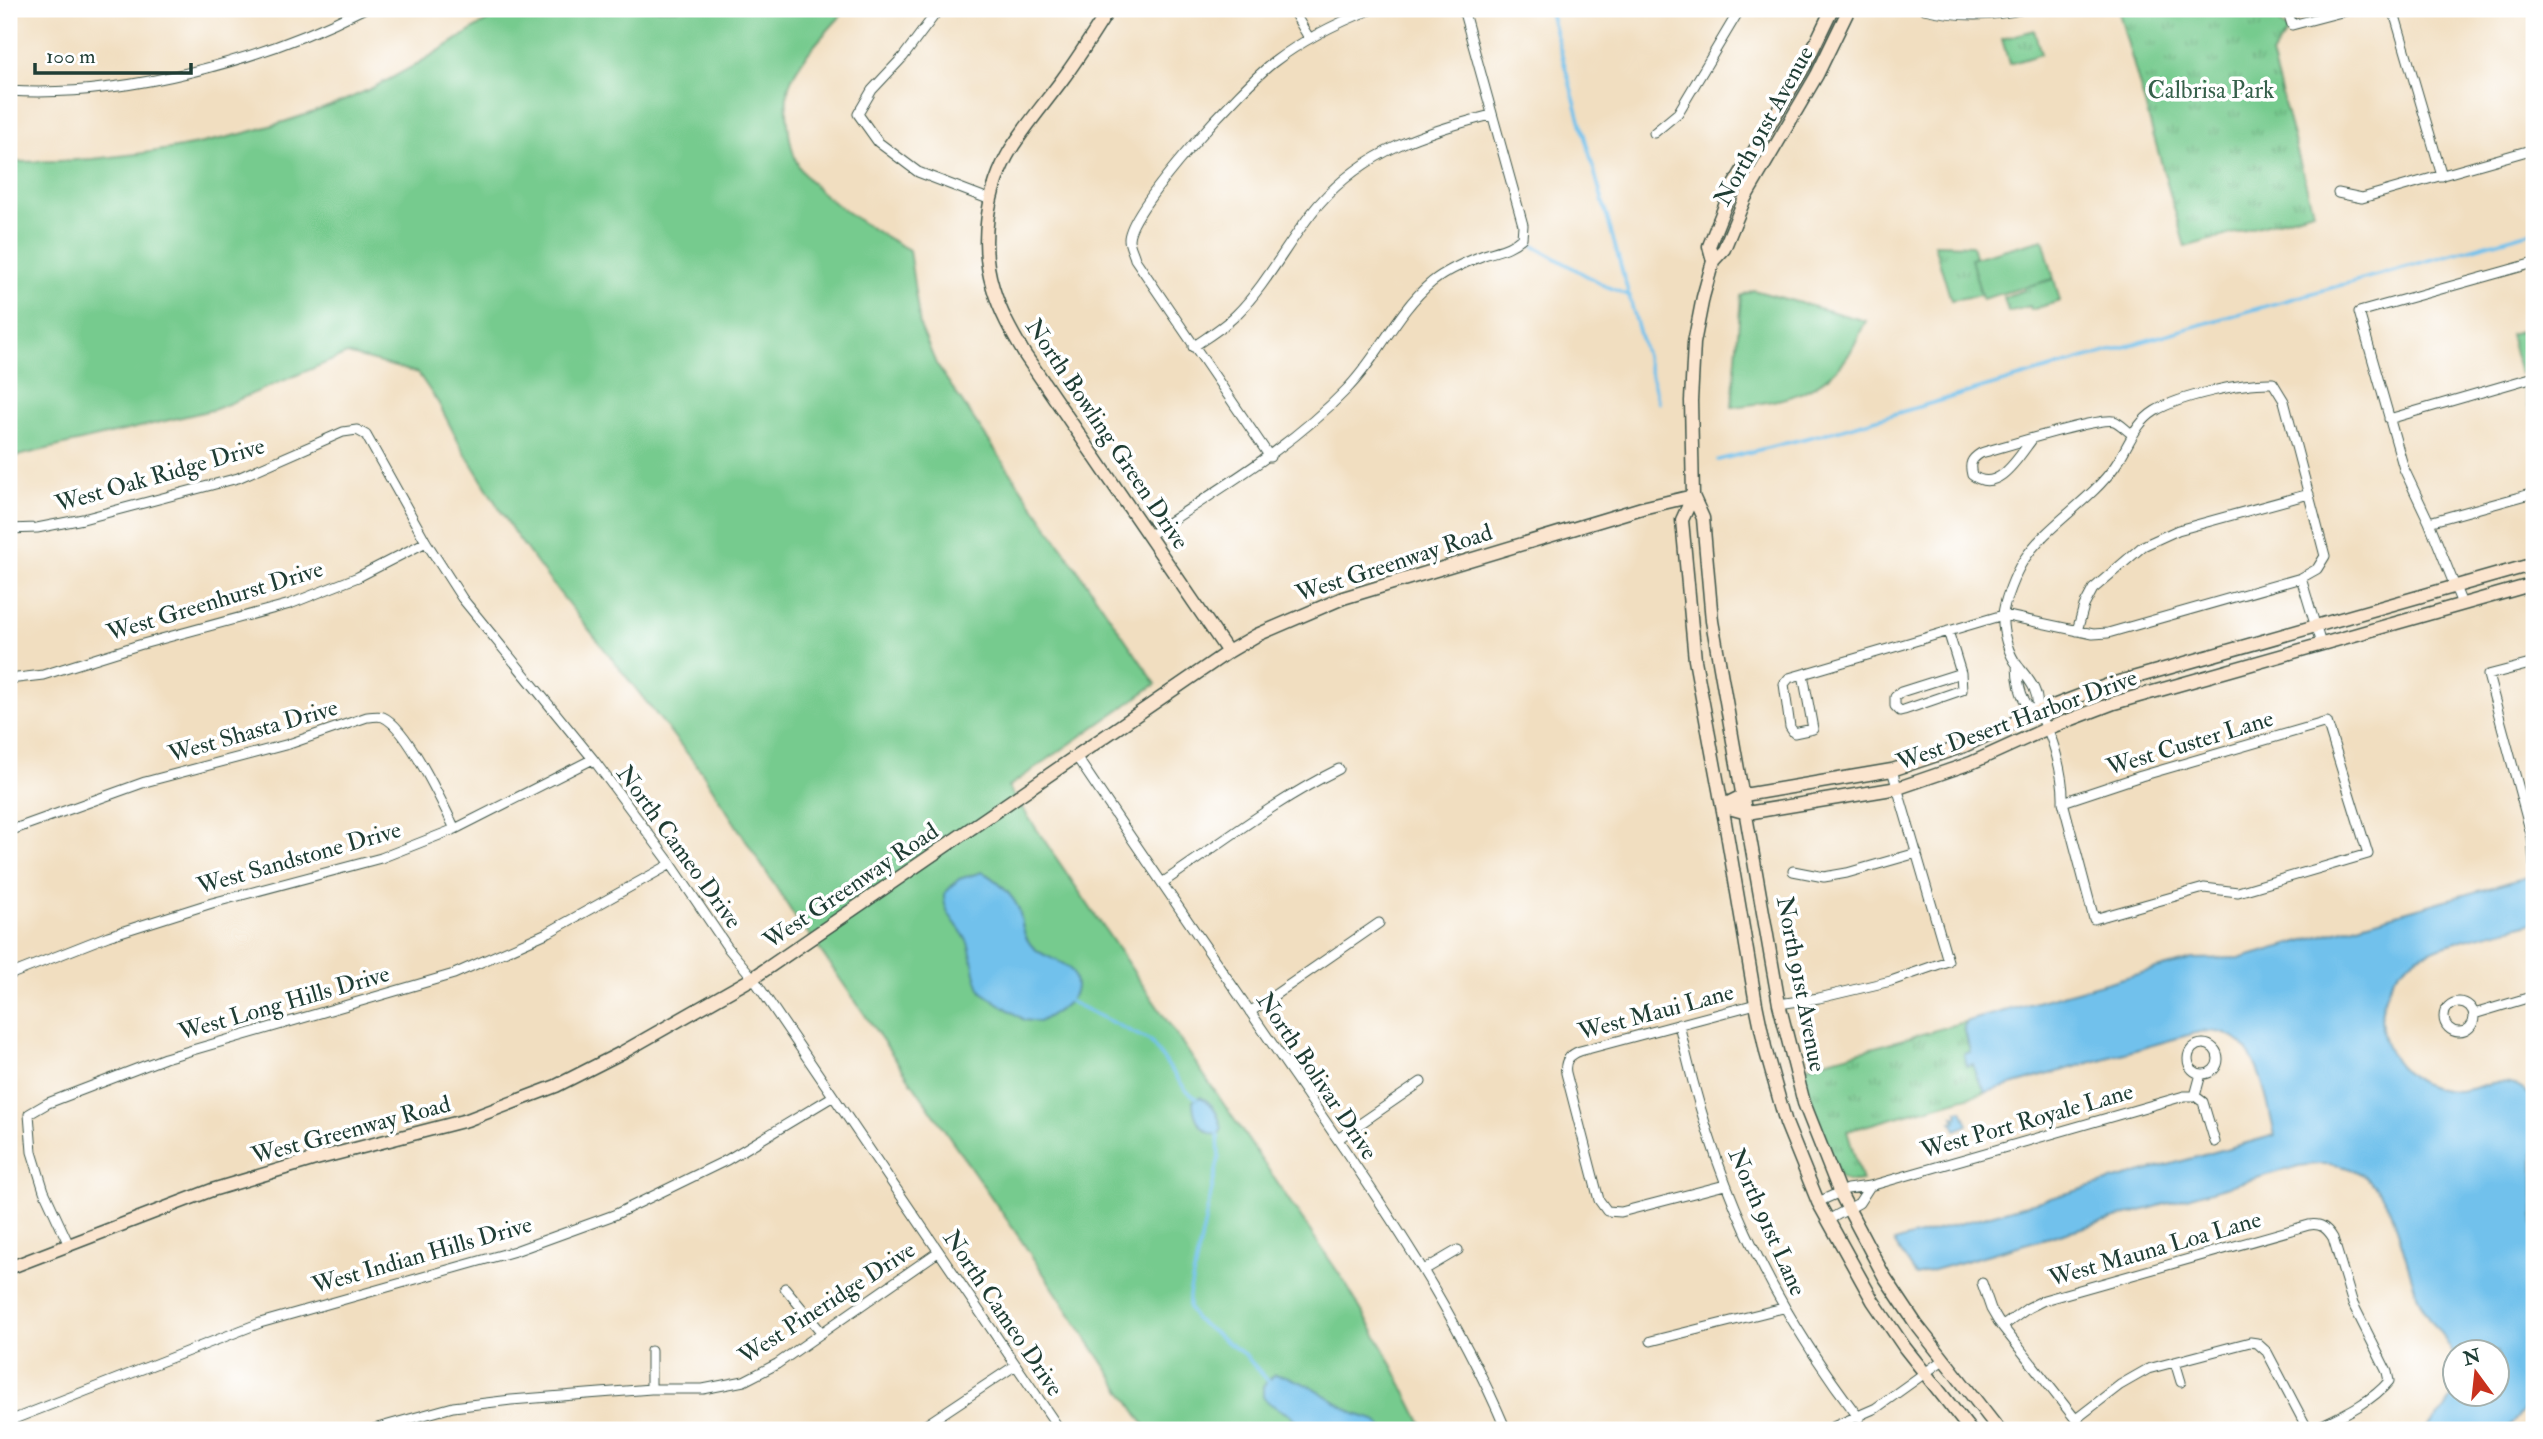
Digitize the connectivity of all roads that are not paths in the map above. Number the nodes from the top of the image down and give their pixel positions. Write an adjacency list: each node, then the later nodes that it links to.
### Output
1 (363, 9): 17 (street)
2 (939, 9): 25 (street)
3 (1109, 9): 25 (street, North Bowling Green Drive)
4 (1292, 9): 16 (street)
5 (1372, 9): 16 (street)
6 (1463, 9): 18 (street)
7 (1740, 9): 19 (street)
8 (1832, 9): 21 (street, North 91st Avenue)
9 (1849, 9): 22 (street, North 91st Avenue)
10 (1924, 9): 15 (street)
11 (2025, 9): 15 (street)
12 (2287, 9): 13 (street)
13 (2353, 9)
14 (2393, 9): 23 (street)
15 (1938, 10)
16 (1309, 38): 28 (street)
17 (9, 91)
18 (1491, 115): 28 (street); 34 (street)
19 (1654, 133)
20 (2534, 149): 23 (street)
21 (1754, 150): 22 (street); 26 (street, North 91st Avenue)
22 (1768, 158): 26 (street, North 91st Avenue)
23 (2442, 176): 24 (street)
24 (2338, 193)
25 (991, 200): 40 (street, North Bowling Green Drive)
26 (1713, 261): 37 (street, North 91st Avenue)
27 (2534, 263): 30 (street)
28 (1193, 347): 34 (street)
29 (2534, 377): 30 (street)
30 (2389, 419): 38 (street)
31 (357, 430): 39 (street, West Oak Ridge Drive); 41 (street, North Cameo Drive)
32 (2132, 434): 33 (street); 36 (street); 47 (street)
33 (2033, 438): 33 (street)
34 (1270, 457): 40 (street)
35 (2534, 492): 38 (street)
36 (2308, 494): 43 (street); 50 (street)
37 (1693, 496): 52 (street, West Greenway Road); 64 (street, North 91st Avenue); 66 (street, North 91st Avenue)
38 (2430, 522): 45 (street)
39 (9, 529)
40 (1150, 536): 52 (street, North Bowling Green Drive)
41 (426, 542): 56 (street, West Greenhurst Drive); 60 (street, North Cameo Drive)
42 (2534, 564): 45 (street, West Desert Harbor Drive)
43 (2301, 578): 48 (street); 50 (street)
44 (2534, 584): 46 (street, West Desert Harbor Drive)
45 (2456, 586): 46 (street); 48 (street, West Desert Harbor Drive)
46 (2462, 604): 51 (street, West Desert Harbor Drive)
47 (2003, 615): 49 (street); 50 (street); 57 (street)
48 (2315, 626): 51 (street); 57 (street, West Desert Harbor Drive)
49 (1948, 631): 54 (street); 55 (street)
50 (2077, 631)
51 (2321, 644): 58 (street, West Desert Harbor Drive)
52 (1228, 652): 59 (street, West Greenway Road)
53 (2534, 663): 67 (street)
54 (1961, 673): 54 (street)
55 (1803, 674): 55 (street)
56 (9, 679)
57 (2037, 712): 58 (street); 62 (street, West Desert Harbor Drive)
58 (2046, 729): 63 (street, West Desert Harbor Drive); 65 (street)
59 (1076, 756): 75 (street, North Bolivar Drive); 78 (street, West Greenway Road)
60 (593, 759): 69 (street, West Sandstone Drive); 72 (street, North Cameo Drive)
61 (1339, 769): 75 (street)
62 (1892, 770): 63 (street); 64 (street, West Desert Harbor Drive)
63 (1898, 788): 68 (street, West Desert Harbor Drive); 71 (street)
64 (1744, 795): 66 (street, West Desert Harbor Drive); 68 (street, North 91st Avenue)
65 (2063, 802): 65 (street, West Custer Lane)
66 (1722, 806): 68 (street, West Desert Harbor Drive); 80 (street, North 91st Avenue)
67 (2530, 807): 73 (street)
68 (1747, 813): 81 (street, North 91st Avenue)
69 (455, 829): 70 (street, West Shasta Drive); 77 (street, West Sandstone Drive)
70 (9, 831)
71 (1917, 853): 74 (street); 81 (street)
72 (671, 864): 78 (street, North Cameo Drive); 97 (street, West Long Hills Drive)
73 (2534, 865)
74 (1793, 871)
75 (1162, 883): 82 (street, North Bolivar Drive)
76 (1379, 923): 82 (street)
77 (9, 975)
78 (753, 978): 88 (street, North Cameo Drive); 97 (street, West Greenway Road)
79 (2534, 996): 83 (street)
80 (1756, 1004): 84 (street, West Maui Lane); 94 (street, North 91st Avenue)
81 (1779, 1004): 93 (street, North 91st Avenue)
82 (1250, 1012): 89 (street, North Bolivar Drive)
83 (2474, 1014)
84 (1679, 1024): 91 (street, North 91st Lane); 91 (street, West Maui Lane)
85 (2201, 1074): 87 (street)
86 (1421, 1082): 89 (street)
87 (2195, 1096): 90 (street); 92 (street, West Port Royale Lane)
88 (832, 1097): 99 (street, North Cameo Drive); 117 (street, West Indian Hills Drive)
89 (1338, 1139): 101 (street, North Bolivar Drive)
90 (2215, 1142)
91 (1725, 1185): 104 (street, North 91st Lane)
92 (1870, 1186): 93 (street, West Port Royale Lane); 95 (street, West Port Royale Lane)
93 (1839, 1191): 94 (street, West Port Royale Lane); 95 (street, North 91st Avenue)
94 (1818, 1202): 96 (street, North 91st Avenue)
95 (1847, 1209): 96 (street, West Port Royale Lane); 109 (street, North 91st Avenue)
96 (1828, 1220): 112 (street, North 91st Avenue)
97 (69, 1245): 100 (street, West Greenway Road)
98 (1458, 1250): 101 (street)
99 (938, 1252): 106 (street, West Pineridge Drive); 111 (street, North Cameo Drive)
100 (9, 1268)
101 (1424, 1270): 121 (street, North Bolivar Drive)
102 (1982, 1283): 105 (street)
103 (785, 1288): 106 (street)
104 (1783, 1308): 107 (street); 115 (street, North 91st Lane)
105 (2003, 1326): 116 (street); 126 (street, West Mauna Loa Lane)
106 (822, 1333): 114 (street, West Pineridge Drive)
107 (1651, 1341)
108 (650, 1352): 114 (street)
109 (1943, 1360): 112 (street); 124 (street, North 91st Avenue)
110 (2175, 1362): 113 (street); 116 (street); 126 (street)
111 (1016, 1365): 119 (street); 120 (street, North Cameo Drive)
112 (1925, 1373): 115 (street); 123 (street, North 91st Avenue)
113 (2181, 1382)
114 (652, 1389): 118 (street, West Pineridge Drive)
115 (1859, 1418): 122 (street)
116 (2076, 1419): 125 (street)
117 (9, 1421)
118 (370, 1430)
119 (918, 1430)
120 (1060, 1430)
121 (1506, 1430)
122 (1826, 1430)
123 (1970, 1430)
124 (1999, 1430)
125 (2084, 1430)
126 (2310, 1430)

